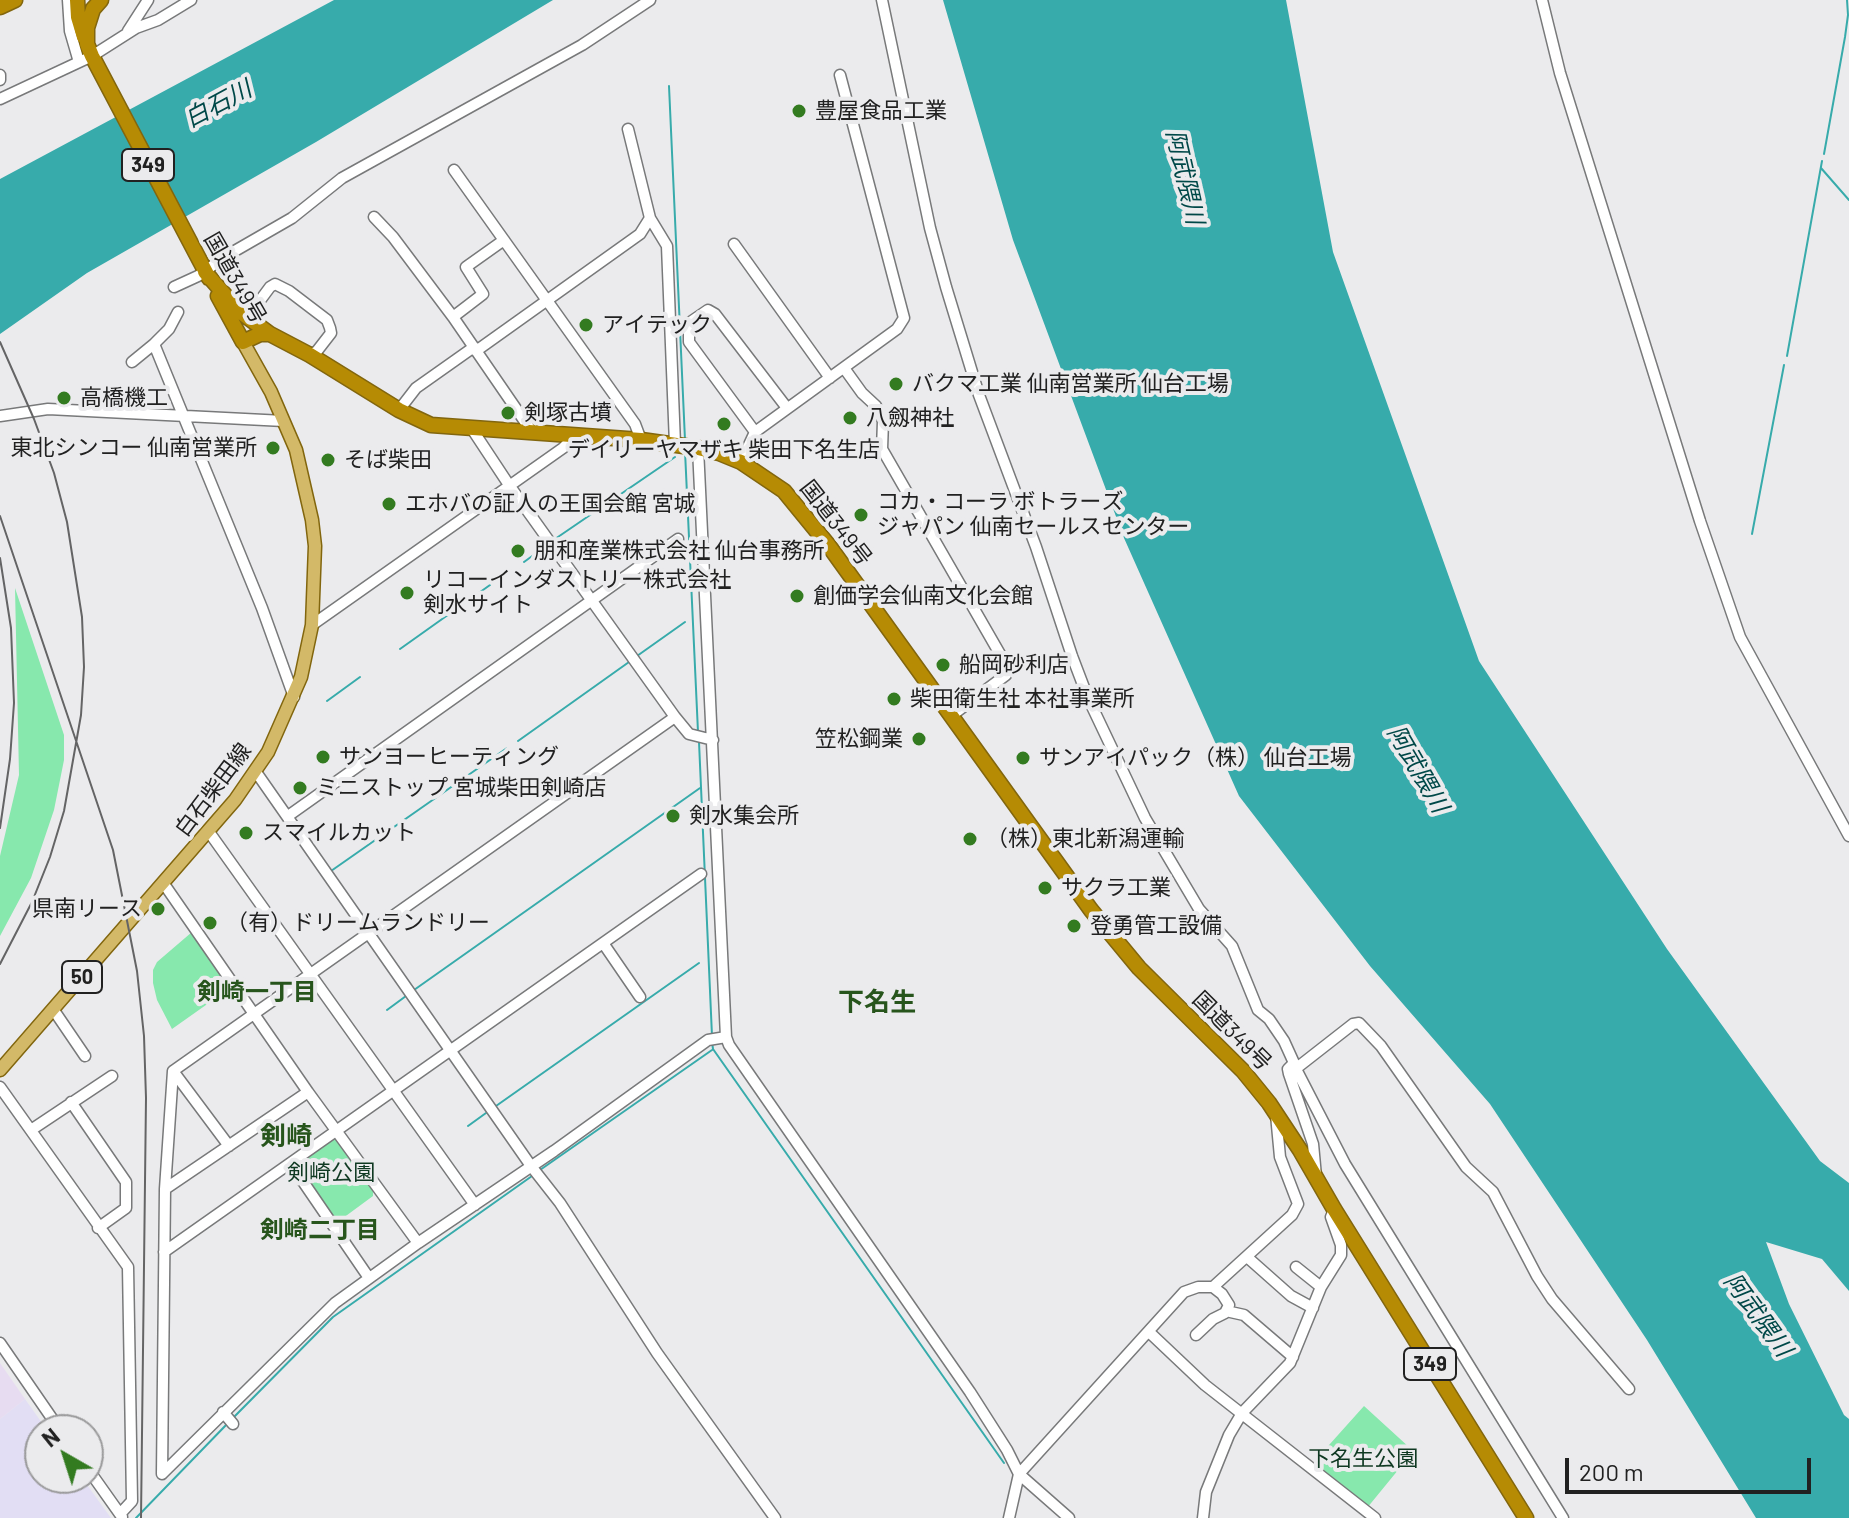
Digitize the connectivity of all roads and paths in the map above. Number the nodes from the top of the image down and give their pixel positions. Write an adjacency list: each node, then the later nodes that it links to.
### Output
1 (15, 0): 11 (highway)
2 (68, 0): 14 (street)
3 (77, 0): 14 (highway, 349)
4 (101, 0): 14 (highway)
5 (148, 0): 13 (street)
6 (180, 0): 12 (street)
7 (191, 0): 12 (street)
8 (650, 0): 23 (street)
9 (882, 0): 74 (street)
10 (1542, 0): 60 (street)
11 (0, 7)
12 (171, 13): 13 (street)
13 (125, 36): 14 (street)
14 (86, 54): 16 (street); 23 (highway, 国道349号 / 349)
15 (840, 75): 35 (street)
16 (0, 99)
17 (628, 129): 20 (street)
18 (454, 170): 21 (street)
19 (374, 217): 27 (street)
20 (650, 218): 25 (street); 47 (street)
21 (504, 240): 25 (street); 27 (street)
22 (734, 244): 36 (street)
23 (205, 272): 24 (street); 28 (highway, 349); 30 (highway, 国道349号 / 349)
24 (174, 287)
25 (546, 301): 32 (street); 46 (street)
26 (178, 312): 31 (street)
27 (453, 317): 32 (street)
28 (247, 318): 29 (highway, 349); 33 (street)
29 (270, 334): 30 (highway, 国道349号); 33 (highway, 国道349号 / 349)
30 (243, 342): 41 (main road, 白石柴田線 / 50)
31 (154, 344): 34 (street); 40 (street)
32 (475, 349): 38 (street); 43 (street)
33 (310, 355): 38 (highway, 国道349号 / 349)
34 (132, 362)
35 (844, 368): 36 (street); 54 (street)
36 (830, 378): 37 (street)
37 (787, 408): 44 (street); 44 (street)
38 (399, 410): 42 (highway, 国道349号 / 349)
39 (0, 416): 40 (street)
40 (184, 417): 41 (street); 53 (street)
41 (284, 421): 52 (main road, 白石柴田線 / 50)
42 (472, 429): 43 (highway, 国道349号 / 349); 49 (street)
43 (532, 432): 45 (highway, 国道349号 / 349)
44 (755, 432): 48 (street)
45 (576, 435): 46 (highway, 国道349号 / 349); 49 (street)
46 (641, 440): 47 (highway, 国道349号 / 349)
47 (686, 446): 48 (highway, 国道349号 / 349); 56 (street)
48 (741, 462): 54 (highway, 国道349号 / 349)
49 (509, 485): 51 (street); 52 (street)
50 (678, 539): 51 (street)
51 (593, 599): 55 (street); 58 (street)
52 (312, 625): 53 (main road, 白石柴田線 / 50)
53 (294, 697): 57 (main road, 白石柴田線 / 50)
54 (951, 716): 80 (highway, 国道349号 / 349)
55 (675, 717): 56 (street); 63 (street)
56 (711, 740): 69 (street)
57 (256, 772): 58 (street); 59 (main road, 白石柴田線 / 50)
58 (288, 816): 63 (street)
59 (209, 832): 62 (main road, 白石柴田線 / 50); 65 (street)
60 (1849, 836)
61 (701, 874): 64 (street)
62 (164, 884): 67 (main road, 白石柴田線 / 50); 68 (street)
63 (369, 934): 65 (street); 70 (street)
64 (603, 943): 66 (street); 70 (street)
65 (312, 974): 68 (street); 77 (street)
66 (640, 997)
67 (53, 1009): 71 (street); 72 (main road, 白石柴田線 / 50)
68 (255, 1013): 73 (street); 78 (street)
69 (724, 1038): 85 (street); 109 (street)
70 (451, 1050): 77 (street); 85 (street)
71 (85, 1056)
72 (0, 1070)
73 (173, 1071): 83 (street); 87 (street)
74 (1293, 1071): 86 (street); 104 (street); 118 (street)
75 (112, 1076): 79 (street)
76 (0, 1087): 81 (street)
77 (395, 1089): 82 (street); 88 (street)
78 (308, 1092): 82 (street); 83 (street)
79 (71, 1102): 81 (street); 90 (street)
80 (1276, 1113): 86 (highway, 国道349号 / 349); 93 (street)
81 (31, 1130): 90 (street)
82 (337, 1130): 84 (street); 91 (street)
83 (229, 1146): 87 (street)
84 (291, 1164): 92 (street); 95 (street)
85 (534, 1169): 88 (street); 112 (street)
86 (1316, 1178): 89 (highway, 国道349号 / 349)
87 (165, 1189): 92 (street)
88 (475, 1205): 91 (street)
89 (1334, 1209): 97 (street); 117 (highway, 国道349号 / 349)
90 (98, 1228): 111 (street)
91 (418, 1243): 95 (street)
92 (164, 1252): 105 (street)
93 (1247, 1257): 96 (street); 98 (street)
94 (1296, 1267): 97 (street)
95 (369, 1278): 105 (street)
96 (1213, 1287): 99 (street); 100 (street)
97 (1321, 1287): 98 (street)
98 (1313, 1308): 103 (street)
99 (1226, 1311): 101 (street); 103 (street)
100 (1149, 1332): 106 (street); 109 (street)
101 (1196, 1335)
102 (0, 1343): 107 (street)
103 (1293, 1357): 106 (street)
104 (1629, 1389)
105 (223, 1412): 108 (street)
106 (1242, 1413): 115 (street); 116 (street)
107 (49, 1414)
108 (233, 1424)
109 (1019, 1474): 113 (street); 114 (street)
110 (104, 1492): 111 (street)
111 (121, 1516)
112 (775, 1518)
113 (1009, 1518)
114 (1069, 1518)
115 (1203, 1518)
116 (1375, 1518)
117 (1526, 1518)
118 (1563, 1518)

